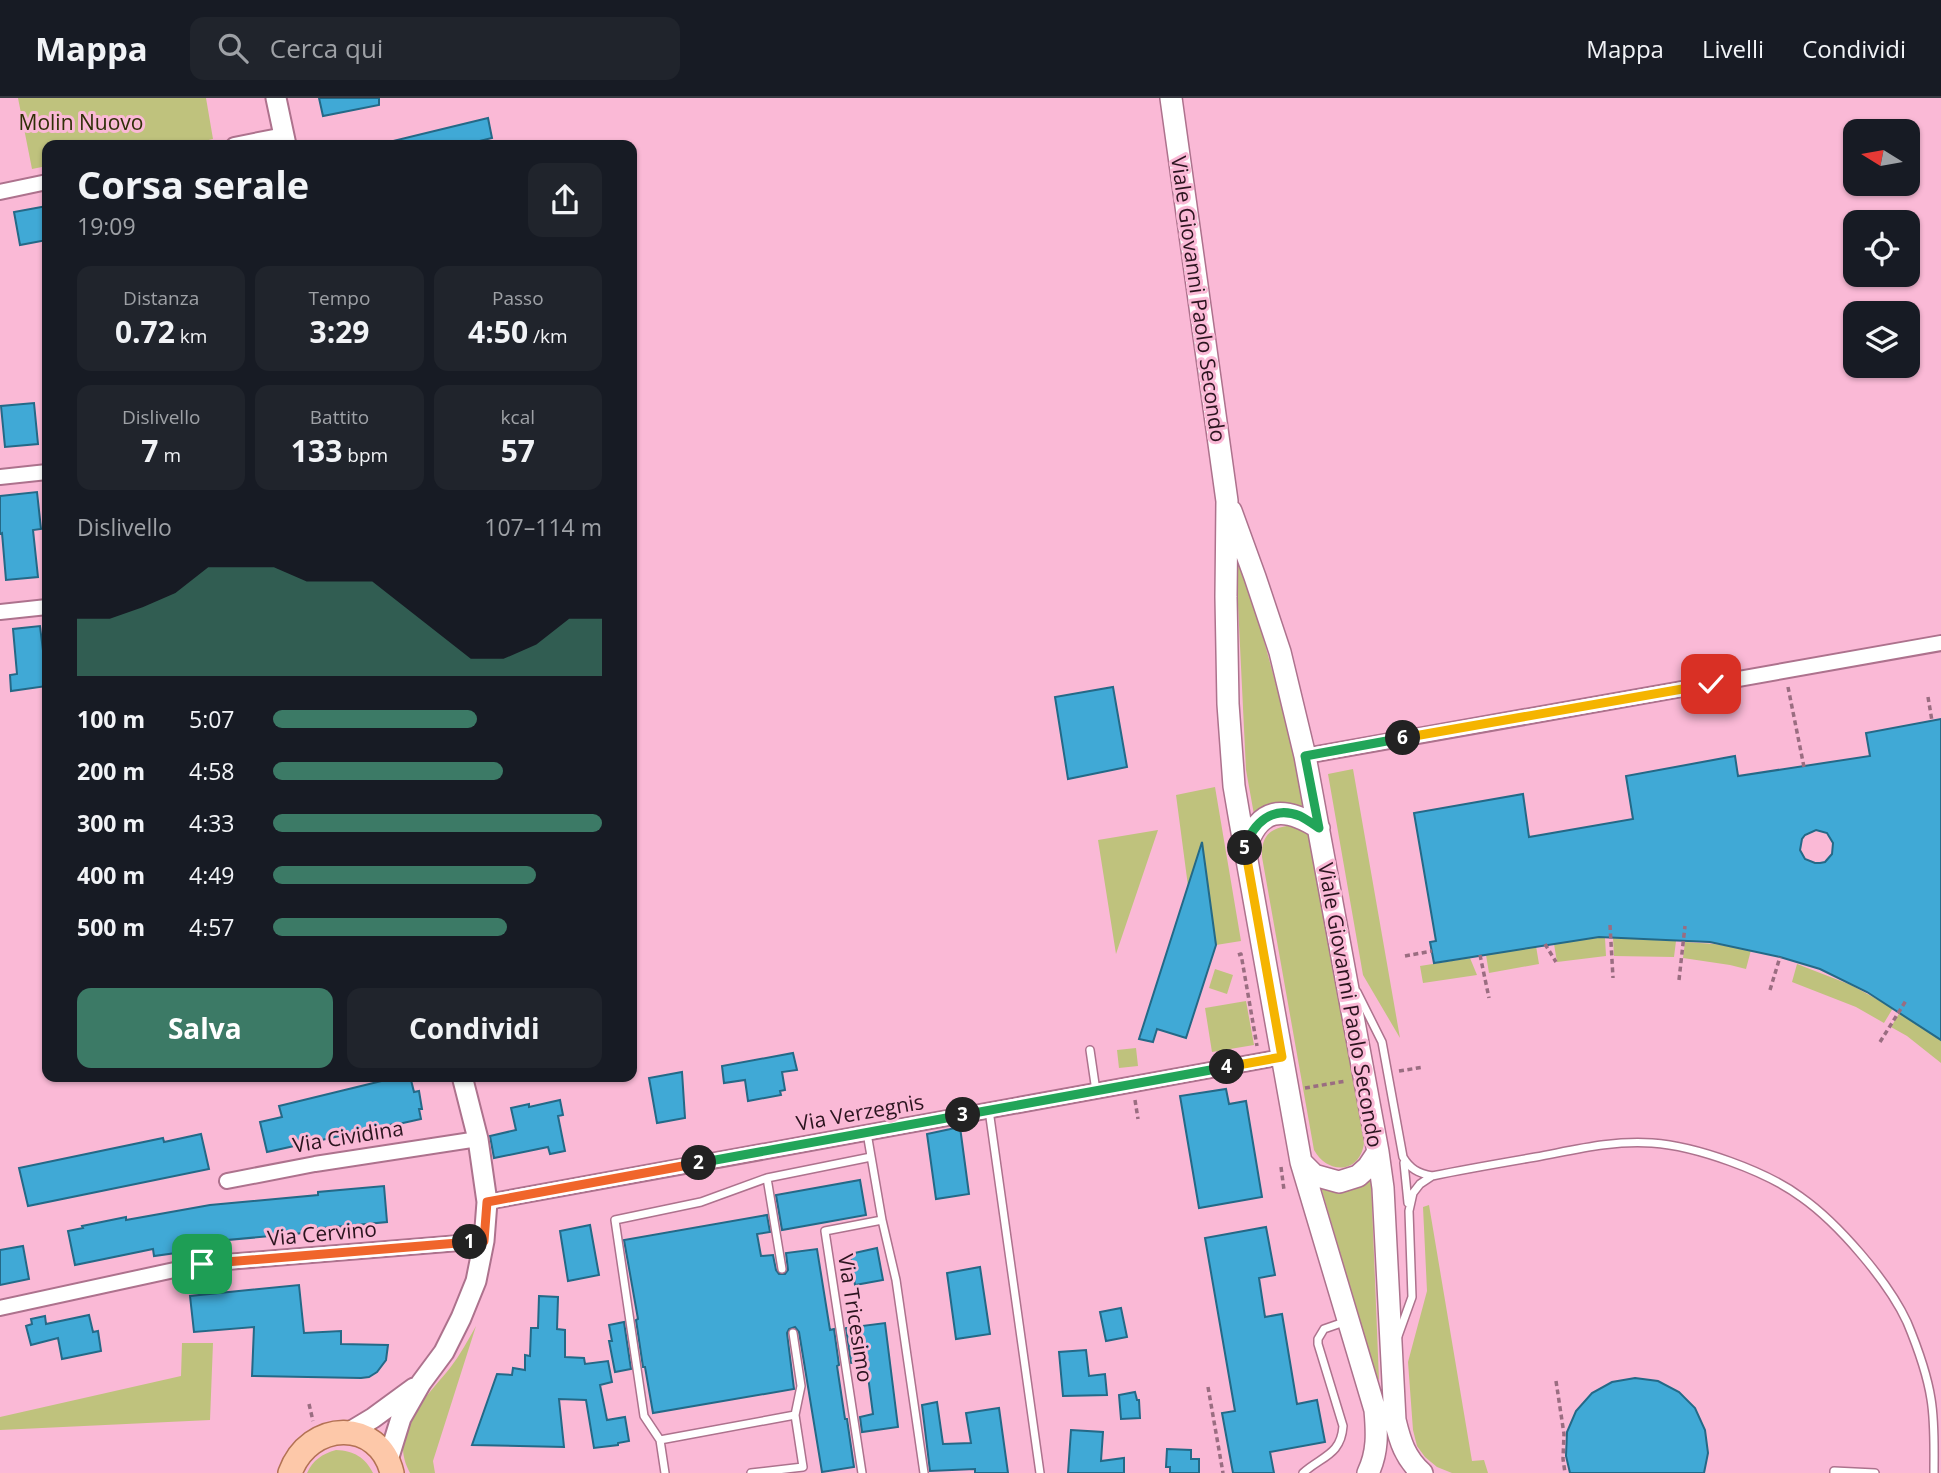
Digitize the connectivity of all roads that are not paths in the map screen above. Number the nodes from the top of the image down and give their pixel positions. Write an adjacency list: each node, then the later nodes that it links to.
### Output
1 (275, 98): 3 (street)
2 (1171, 98): 8 (main road, Viale Giovanni Paolo Secondo)
3 (285, 140)
4 (42, 183): 5 (street)
5 (0, 192)
6 (42, 473): 7 (street)
7 (0, 477)
8 (1227, 501): 12 (main road, Viale Giovanni Paolo Secondo); 14 (main road, Viale Giovanni Paolo Secondo)
9 (42, 608): 10 (street)
10 (0, 612)
11 (1941, 643): 12 (street)
12 (1305, 756): 13 (main road, Viale Giovanni Paolo Secondo)
13 (1319, 828): 14 (main road); 15 (main road, Viale Giovanni Paolo Secondo)
14 (1245, 851): 17 (main road, Viale Giovanni Paolo Secondo)
15 (1341, 958): 23 (main road, Viale Giovanni Paolo Secondo); 25 (lane)
16 (1090, 1050): 19 (lane)
17 (1282, 1057): 19 (street, Via Verzegnis); 26 (main road, Viale Giovanni Paolo Secondo)
18 (464, 1082): 22 (street)
19 (1097, 1091): 20 (street, Via Verzegnis)
20 (989, 1110): 21 (street, Via Verzegnis); 51 (lane)
21 (867, 1132): 24 (lane); 30 (street, Via Verzegnis)
22 (478, 1139): 29 (street, Via Cividina); 30 (street)
23 (1378, 1152): 26 (main road); 38 (main road, Viale Giovanni Paolo Secondo)
24 (871, 1157): 28 (lane); 32 (lane)
25 (1403, 1157): 27 (lane); 31 (lane)
26 (1301, 1162): 36 (main road, Viale Giovanni Paolo Secondo)
27 (1432, 1176): 31 (lane); 57 (lane)
28 (767, 1178): 34 (lane); 42 (lane)
29 (227, 1181)
30 (487, 1202): 33 (street)
31 (1409, 1211): 38 (lane)
32 (882, 1220): 49 (lane, Via Tricesimo); 50 (lane)
33 (484, 1241): 35 (street, Via Cervino); 39 (street)
34 (782, 1269)
35 (0, 1308)
36 (1348, 1321): 52 (lane); 53 (main road, Viale Giovanni Paolo Secondo)
37 (793, 1334): 40 (lane)
38 (1390, 1357): 54 (main road, Viale Giovanni Paolo Secondo)
39 (421, 1383): 41 (street); 43 (street)
40 (795, 1415): 42 (lane); 45 (lane)
41 (348, 1433): 43 (main road); 44 (main road)
42 (660, 1440): 47 (lane)
43 (390, 1467)
44 (292, 1468): 46 (main road)
45 (803, 1470): 48 (lane)
46 (271, 1473)
47 (665, 1473)
48 (751, 1473)
49 (862, 1473)
50 (924, 1473)
51 (1040, 1473)
52 (1303, 1473)
53 (1368, 1473)
54 (1422, 1473)
55 (1834, 1473): 56 (lane)
56 (1875, 1473)
57 (1934, 1473)

